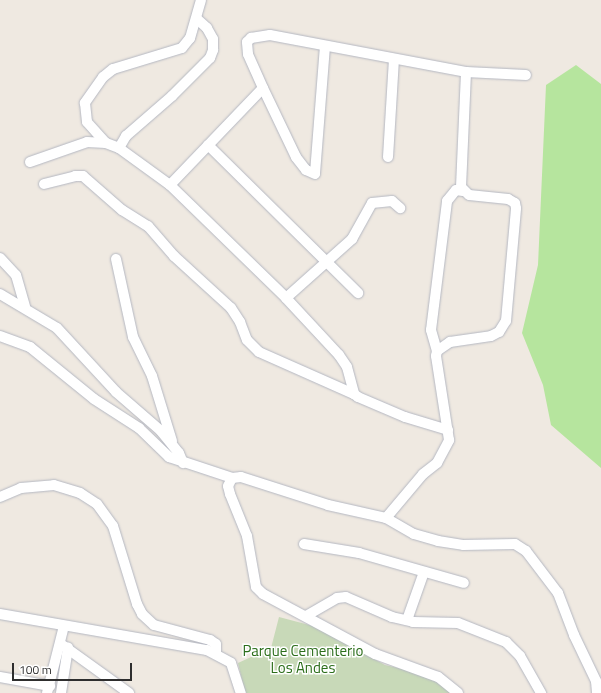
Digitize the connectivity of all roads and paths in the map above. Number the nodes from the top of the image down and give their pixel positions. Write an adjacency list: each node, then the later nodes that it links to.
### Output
1 (202, 0): 2 (street)
2 (197, 19): 8 (street); 10 (street)
3 (325, 46): 4 (street); 7 (street); 7 (street)
4 (394, 59): 5 (street); 11 (street)
5 (466, 72): 6 (street); 15 (street)
6 (526, 75)
7 (263, 88): 9 (street)
8 (106, 143): 10 (street); 12 (street)
9 (208, 145): 14 (street); 19 (street)
10 (119, 148): 14 (street)
11 (388, 157)
12 (30, 162)
13 (44, 184): 26 (street)
14 (170, 185): 22 (street)
15 (463, 191): 25 (street); 25 (street)
16 (400, 208): 19 (street)
17 (0, 258): 23 (street)
18 (116, 258): 28 (street)
19 (326, 261): 20 (street); 22 (street)
20 (358, 293)
21 (0, 294): 23 (street)
22 (286, 298): 26 (street)
23 (25, 307): 28 (street)
24 (0, 336): 29 (street)
25 (437, 351): 27 (street)
26 (354, 394): 27 (street)
27 (448, 430): 32 (street)
28 (173, 445): 29 (street)
29 (183, 463): 30 (street)
30 (232, 478): 32 (street); 37 (street)
31 (0, 496): 41 (street)
32 (386, 518): 49 (street)
33 (304, 544): 34 (street)
34 (424, 572): 35 (street); 38 (street)
35 (464, 583)
36 (0, 614): 39 (street)
37 (306, 616): 38 (street); 47 (street)
38 (407, 620): 48 (street)
39 (64, 626): 40 (street); 41 (street)
40 (65, 646): 43 (street); 44 (street); 45 (street)
41 (216, 654): 46 (street)
42 (0, 677): 43 (street)
43 (48, 689)
44 (61, 693)
45 (129, 693)
46 (241, 693)
47 (458, 693)
48 (541, 693)
49 (597, 693)

